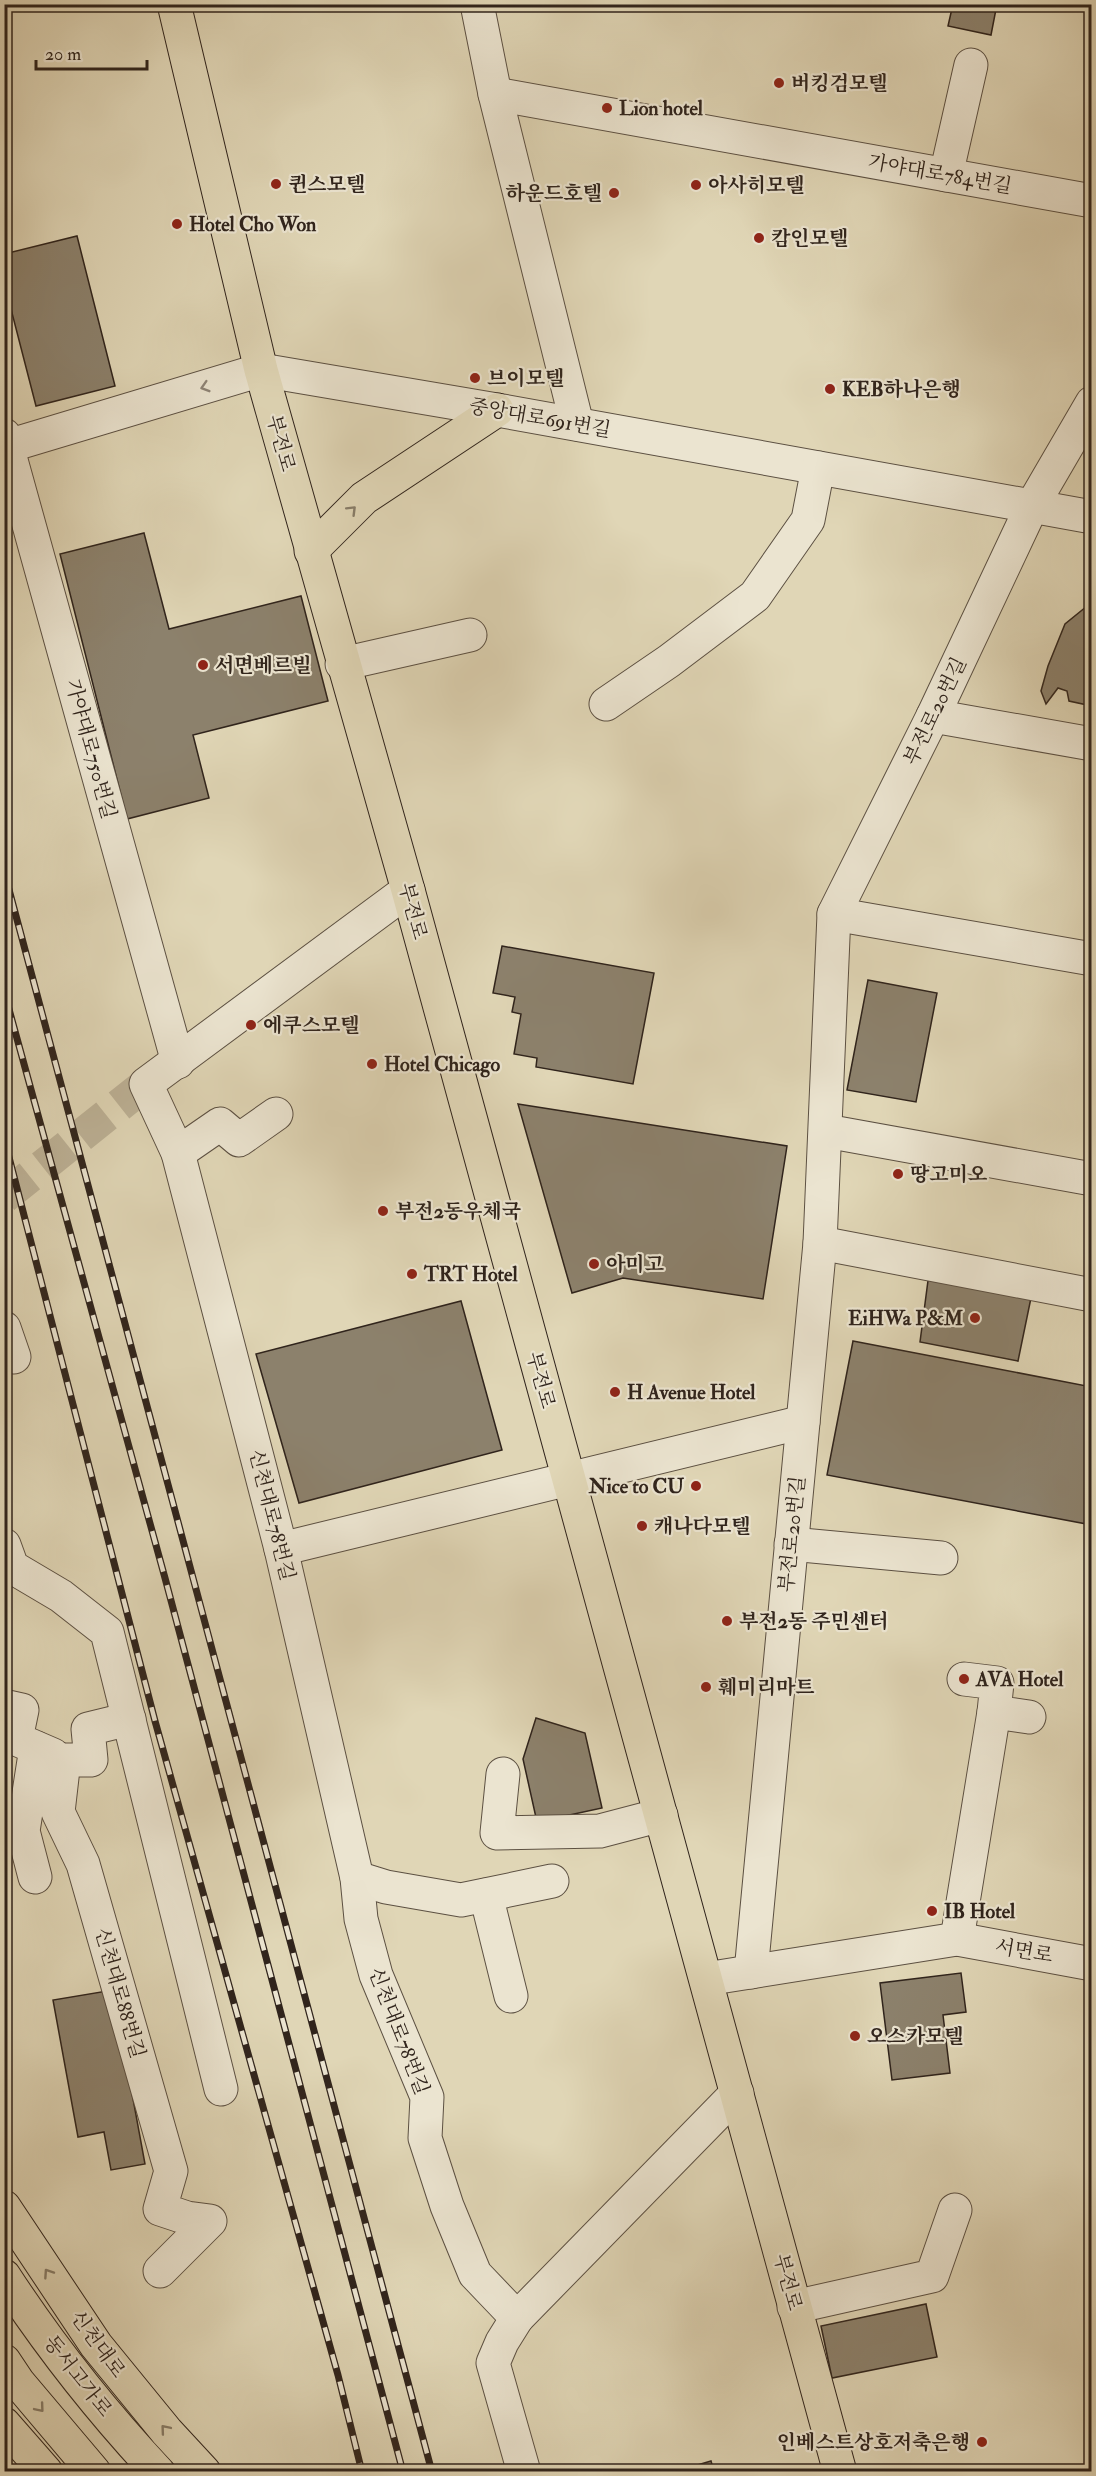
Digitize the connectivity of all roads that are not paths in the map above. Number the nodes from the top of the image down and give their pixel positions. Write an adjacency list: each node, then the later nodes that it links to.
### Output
1 (174, 4): 7 (main road, 부전로)
2 (477, 4): 4 (street)
3 (971, 65): 5 (street)
4 (495, 94): 5 (street, 가야대로784번길); 10 (street)
5 (946, 175): 6 (street, 가야대로784번길)
6 (1092, 201)
7 (261, 370): 9 (street, 중앙대로691번길); 11 (street, one-way to 11); 15 (main road, 부전로)
8 (1092, 403): 13 (street)
9 (497, 410): 10 (street, 중앙대로691번길); 15 (main road, one-way to 9)
10 (577, 424): 12 (street, 중앙대로691번길)
11 (6, 441): 24 (street, 가야대로750번길)
12 (818, 468): 13 (street, 중앙대로691번길); 18 (street)
13 (1032, 506): 14 (street, 중앙대로691번길); 19 (street, 부전로20번길)
14 (1092, 517)
15 (311, 551): 17 (main road, 부전로)
16 (470, 635): 17 (street)
17 (342, 664): 21 (main road, 부전로)
18 (606, 704)
19 (933, 716): 20 (street); 22 (street, 부전로20번길)
20 (1092, 744)
21 (408, 890): 24 (street); 32 (main road, 부전로)
22 (834, 914): 23 (street); 26 (street, 부전로20번길)
23 (1092, 959)
24 (178, 1062): 27 (street, 신천대로78번길)
25 (276, 1114): 27 (street)
26 (826, 1131): 28 (street); 29 (street, 부전로20번길)
27 (178, 1153): 35 (street, 신천대로78번길)
28 (1092, 1179)
29 (820, 1243): 30 (street); 31 (street, 부전로20번길)
30 (1092, 1294)
31 (803, 1422): 32 (street); 33 (street, 부전로20번길)
32 (568, 1479): 35 (street); 44 (main road, 부전로)
33 (791, 1544): 36 (street); 51 (street, 부전로20번길)
34 (4, 1545): 41 (street)
35 (281, 1549): 46 (street, 신천대로78번길)
36 (941, 1558)
37 (964, 1679): 39 (street)
38 (4, 1706): 42 (street)
39 (994, 1712): 40 (street); 49 (street)
40 (1029, 1717)
41 (129, 1719): 42 (street); 54 (street)
42 (50, 1754): 45 (street); 58 (street, 신천대로88번길)
43 (503, 1774): 44 (street)
44 (661, 1815): 52 (main road, 부전로)
45 (35, 1877)
46 (357, 1878): 48 (street); 61 (street, 신천대로78번길)
47 (552, 1881): 48 (street)
48 (486, 1895): 53 (street)
49 (957, 1939): 50 (street, 서면로); 51 (street)
50 (1092, 1964)
51 (750, 1972): 52 (street)
52 (706, 1979): 55 (main road, 부전로)
53 (511, 1996)
54 (221, 2089)
55 (737, 2092): 60 (main road, 부전로); 61 (street)
56 (4, 2207): 67 (main road, 신천대로, one-way to 56)
57 (955, 2210): 60 (street)
58 (160, 2271)
59 (4, 2276): 66 (main road, 동서고가로)
60 (794, 2307): 69 (main road, 부전로)
61 (517, 2318): 68 (street)
62 (4, 2361): 65 (main road, one-way to 65)
63 (4, 2424): 64 (main road)
64 (46, 2472)
65 (94, 2472)
66 (158, 2472)
67 (204, 2472)
68 (524, 2472)
69 (840, 2472)

